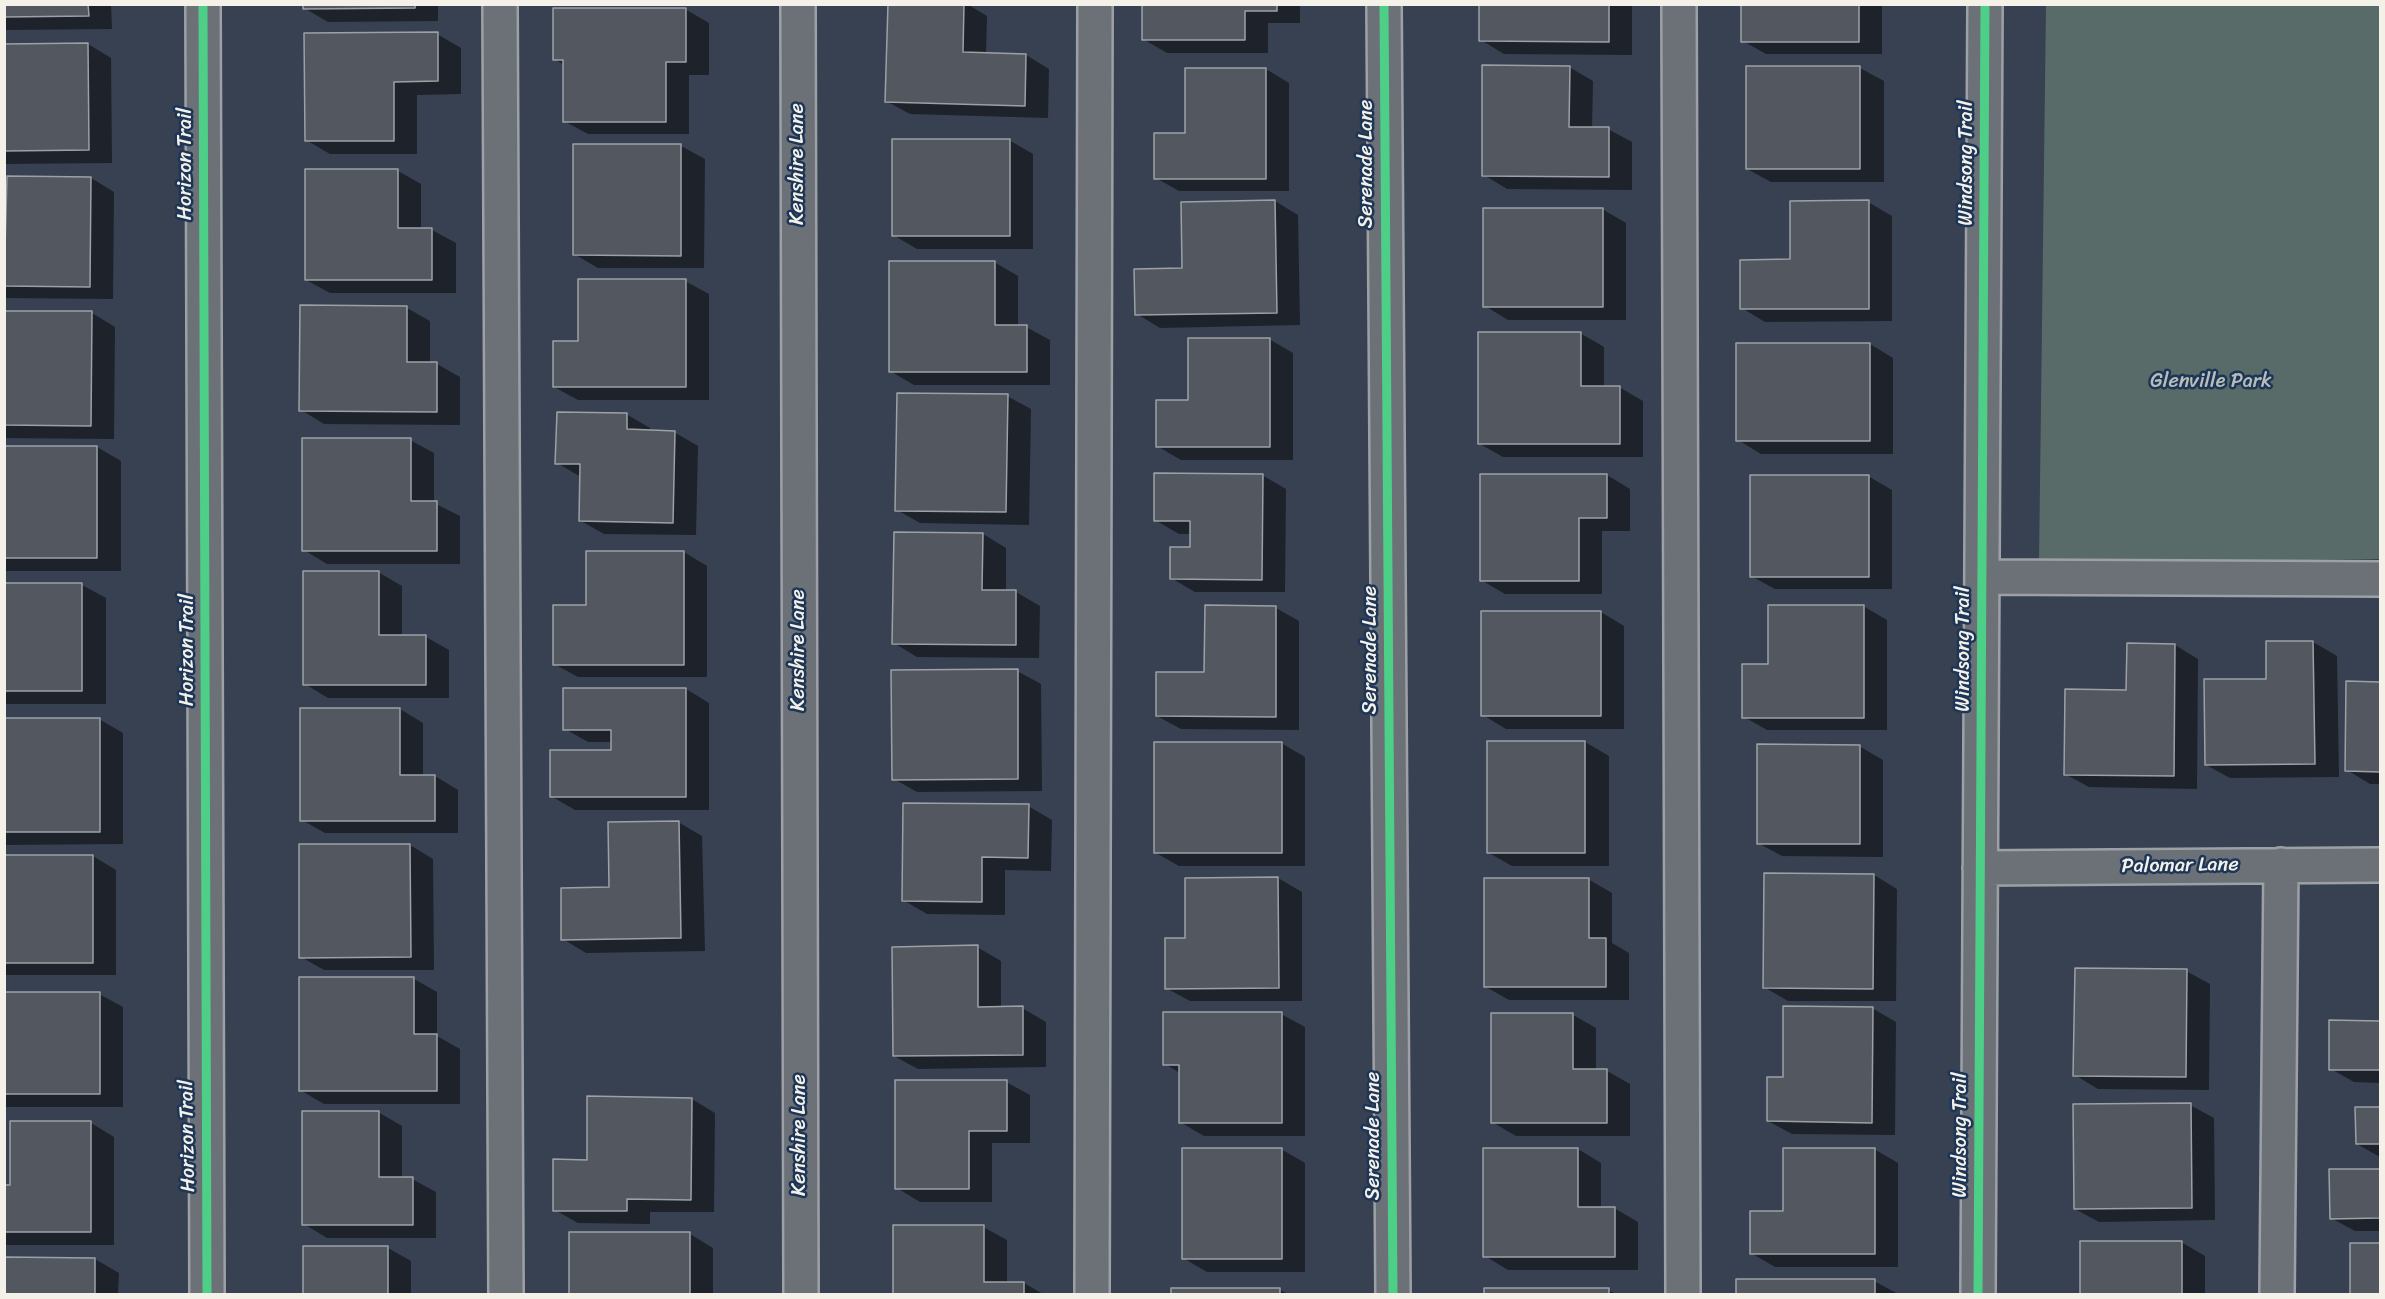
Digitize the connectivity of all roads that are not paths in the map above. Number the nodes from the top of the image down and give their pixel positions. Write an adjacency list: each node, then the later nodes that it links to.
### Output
1 (203, 4): 13 (street, Horizon Trail)
2 (500, 4): 14 (street)
3 (798, 4): 15 (street, Kenshire Lane)
4 (1095, 4): 16 (street)
5 (1384, 4): 17 (street, Serenade Lane)
6 (1679, 4): 18 (street)
7 (1985, 4): 8 (street, Windsong Trail)
8 (1982, 577): 9 (street); 12 (street, Windsong Trail)
9 (2380, 579)
10 (2380, 865): 11 (street, Palomar Lane)
11 (2281, 866): 12 (street, Palomar Lane); 20 (street)
12 (1980, 868): 19 (street, Windsong Trail)
13 (207, 1294)
14 (506, 1294)
15 (801, 1294)
16 (1092, 1294)
17 (1393, 1294)
18 (1683, 1294)
19 (1978, 1294)
20 (2277, 1294)

